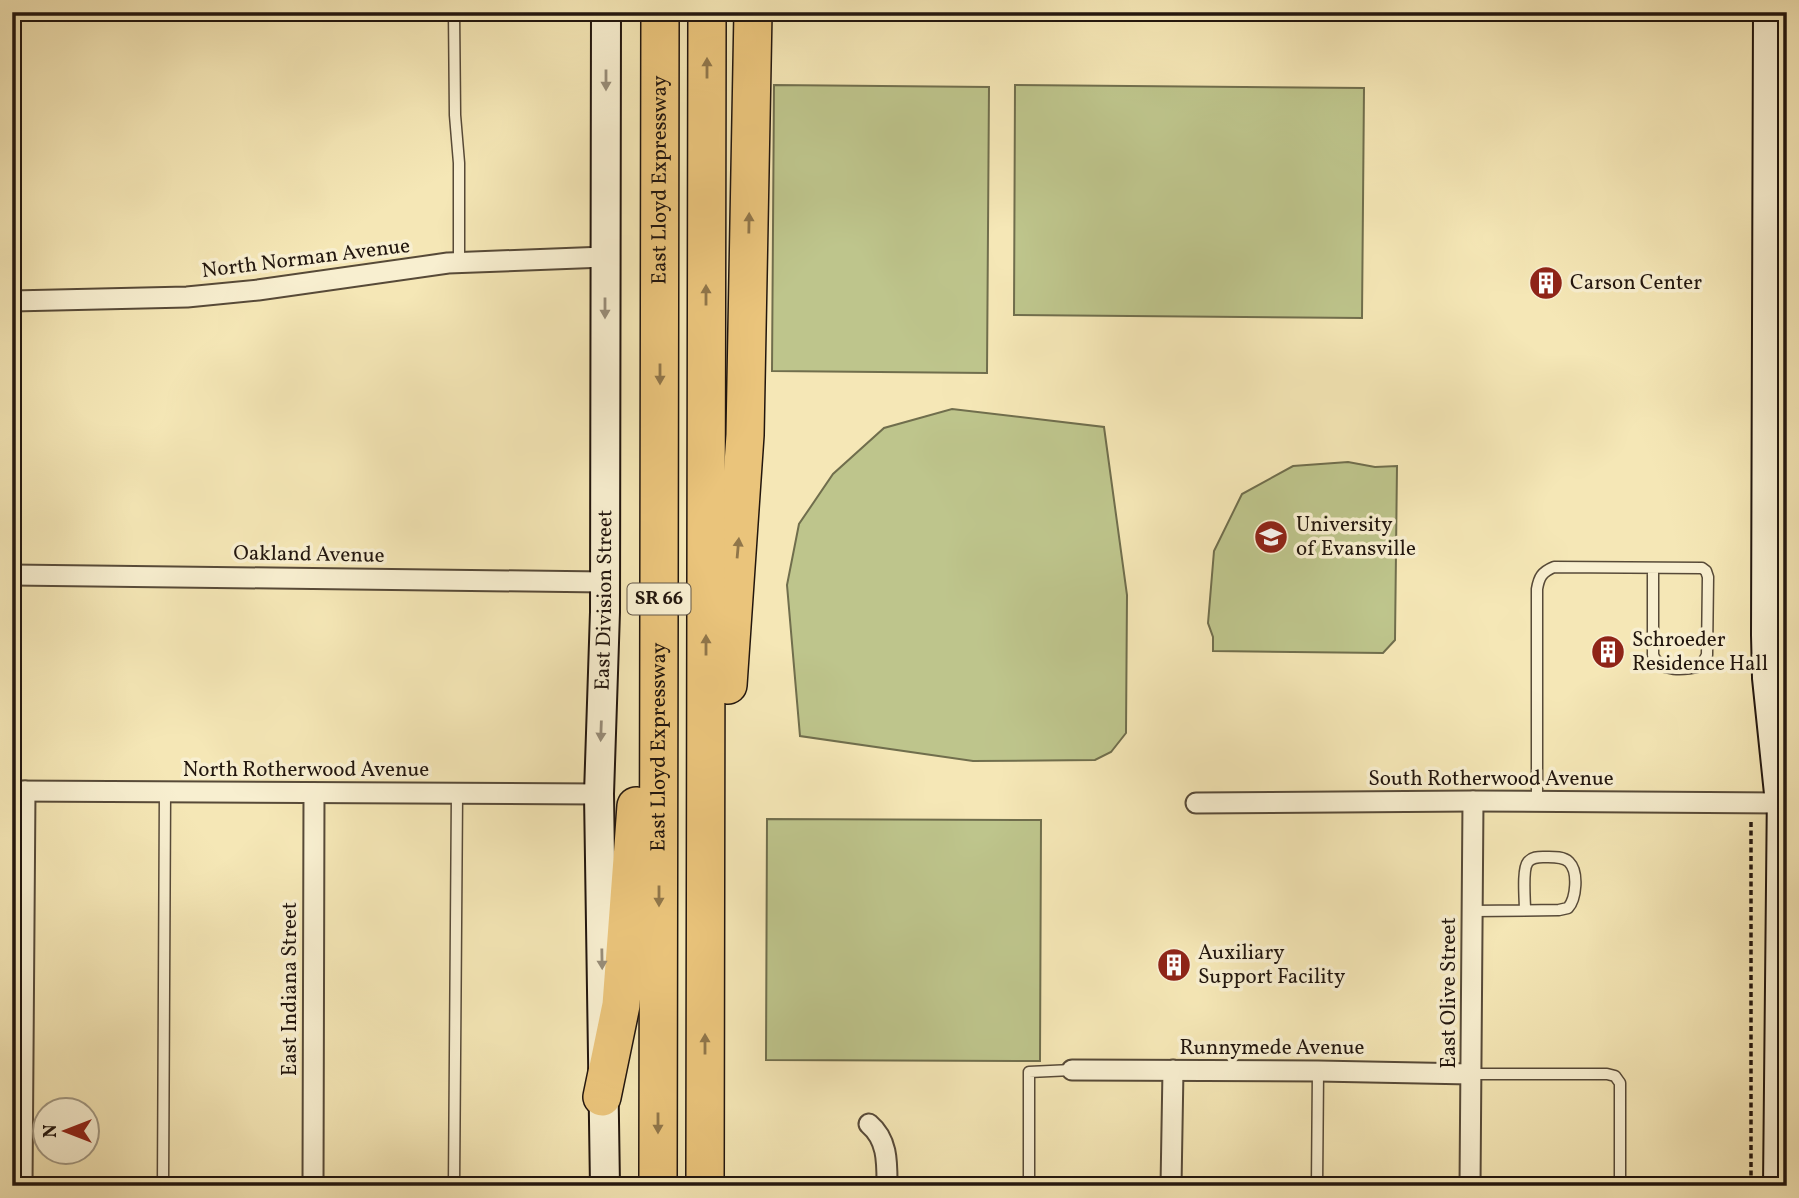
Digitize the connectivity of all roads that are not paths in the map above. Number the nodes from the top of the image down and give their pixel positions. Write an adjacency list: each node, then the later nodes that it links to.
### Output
1 (454, 12): 8 (lane)
2 (607, 12): 7 (street, East Division Street, one-way to 7)
3 (660, 12): 13 (highway, East Lloyd Expressway / SR 66, one-way to 13)
4 (707, 12): 24 (highway, SR 66, one-way to 4)
5 (753, 12): 24 (highway, one-way to 5)
6 (1768, 12): 23 (street)
7 (606, 257): 8 (street, North Norman Avenue); 12 (street, East Division Street, one-way to 12)
8 (459, 262): 9 (street, North Norman Avenue)
9 (12, 301)
10 (1653, 568): 10 (lane); 21 (lane)
11 (12, 575): 12 (street, Oakland Avenue)
12 (604, 582): 19 (street, East Division Street, one-way to 19)
13 (659, 642): 31 (highway); 39 (highway, East Lloyd Expressway / SR 66, one-way to 39)
14 (1787, 742): 23 (street)
15 (18, 791): 16 (street, North Rotherwood Avenue); 34 (street)
16 (165, 792): 17 (street, North Rotherwood Avenue); 35 (lane)
17 (314, 793): 18 (street, North Rotherwood Avenue); 36 (street, East Indiana Street)
18 (457, 794): 19 (street, North Rotherwood Avenue); 37 (lane)
19 (599, 794): 31 (street, East Division Street, one-way to 31)
20 (1473, 801): 21 (street, South Rotherwood Avenue); 22 (street, South Rotherwood Avenue); 26 (street, East Olive Street)
21 (1536, 801): 23 (street, South Rotherwood Avenue)
22 (1196, 803)
23 (1784, 803): 32 (street)
24 (705, 909): 40 (highway, SR 66, one-way to 24)
25 (1525, 910): 25 (lane); 26 (lane)
26 (1472, 911): 30 (street, East Olive Street)
27 (1072, 1070): 28 (street, Runnymede Avenue); 42 (lane)
28 (1173, 1070): 29 (street, Runnymede Avenue); 43 (street)
29 (1318, 1071): 30 (street, Runnymede Avenue); 44 (lane)
30 (1471, 1074): 45 (street, East Olive Street); 46 (lane)
31 (602, 1097): 38 (street, East Division Street)
32 (1783, 1122): 47 (street)
33 (869, 1124): 41 (street)
34 (22, 1186)
35 (163, 1186)
36 (313, 1186)
37 (454, 1186)
38 (605, 1186)
39 (658, 1186)
40 (705, 1186)
41 (887, 1186)
42 (1029, 1186)
43 (1171, 1186)
44 (1317, 1186)
45 (1470, 1186)
46 (1620, 1186)
47 (1779, 1186)

